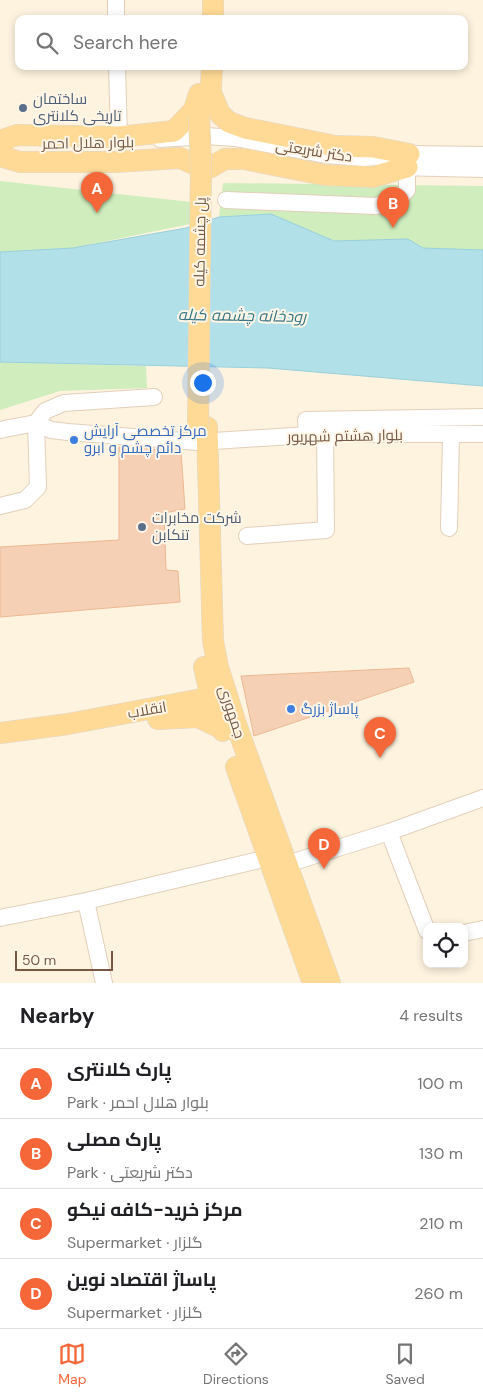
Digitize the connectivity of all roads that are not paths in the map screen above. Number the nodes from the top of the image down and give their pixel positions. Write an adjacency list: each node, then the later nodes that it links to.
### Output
1 (116, 0): 4 (street)
2 (200, 0): 5 (main road)
3 (213, 0): 6 (main road)
4 (116, 15)
5 (200, 15)
6 (213, 15)
7 (117, 70): 11 (street)
8 (199, 70): 10 (main road)
9 (212, 70): 10 (main road)
10 (205, 130): 11 (main road); 12 (street, بلوار هلال احمر); 13 (main road); 15 (street, دکتر شریعتی); 15 (main road); 15 (main road); 25 (main road, پل چشمه کیله)
11 (119, 137): 12 (main road)
12 (0, 142)
13 (0, 155)
14 (483, 155): 15 (street, دکتر شریعتی)
15 (408, 161): 16 (street, دکتر شریعتی); 17 (street)
16 (483, 169)
17 (226, 200)
18 (154, 397): 20 (street)
19 (483, 417): 21 (street, بلوار هشتم شهریور)
20 (36, 423): 22 (street); 25 (street, بلوار هشتم شهریور); 27 (street)
21 (306, 428): 23 (street, بلوار هشتم شهریور); 25 (street, بلوار هشتم شهریور)
22 (0, 430)
23 (325, 434): 26 (street, بلوار هشتم شهریور); 29 (street)
24 (483, 434): 26 (street, بلوار هشتم شهریور)
25 (203, 435): 30 (main road, جمهوری)
26 (451, 435): 28 (street)
27 (0, 506)
28 (449, 528)
29 (247, 536)
30 (219, 696): 31 (main road, انقلاب); 32 (main road, جمهوری); 36 (main road, جمهوری)
31 (68, 724): 32 (main road, انقلاب); 33 (main road, انقلاب)
32 (223, 729): 36 (main road, جمهوری)
33 (0, 733)
34 (483, 798): 35 (street)
35 (389, 832): 36 (street); 39 (street)
36 (278, 861): 37 (street); 43 (main road, جمهوری); 44 (main road, جمهوری)
37 (86, 902): 38 (street); 42 (street)
38 (0, 918)
39 (424, 923)
40 (483, 929): 41 (street)
41 (468, 932)
42 (104, 983)
43 (313, 983)
44 (330, 983)

